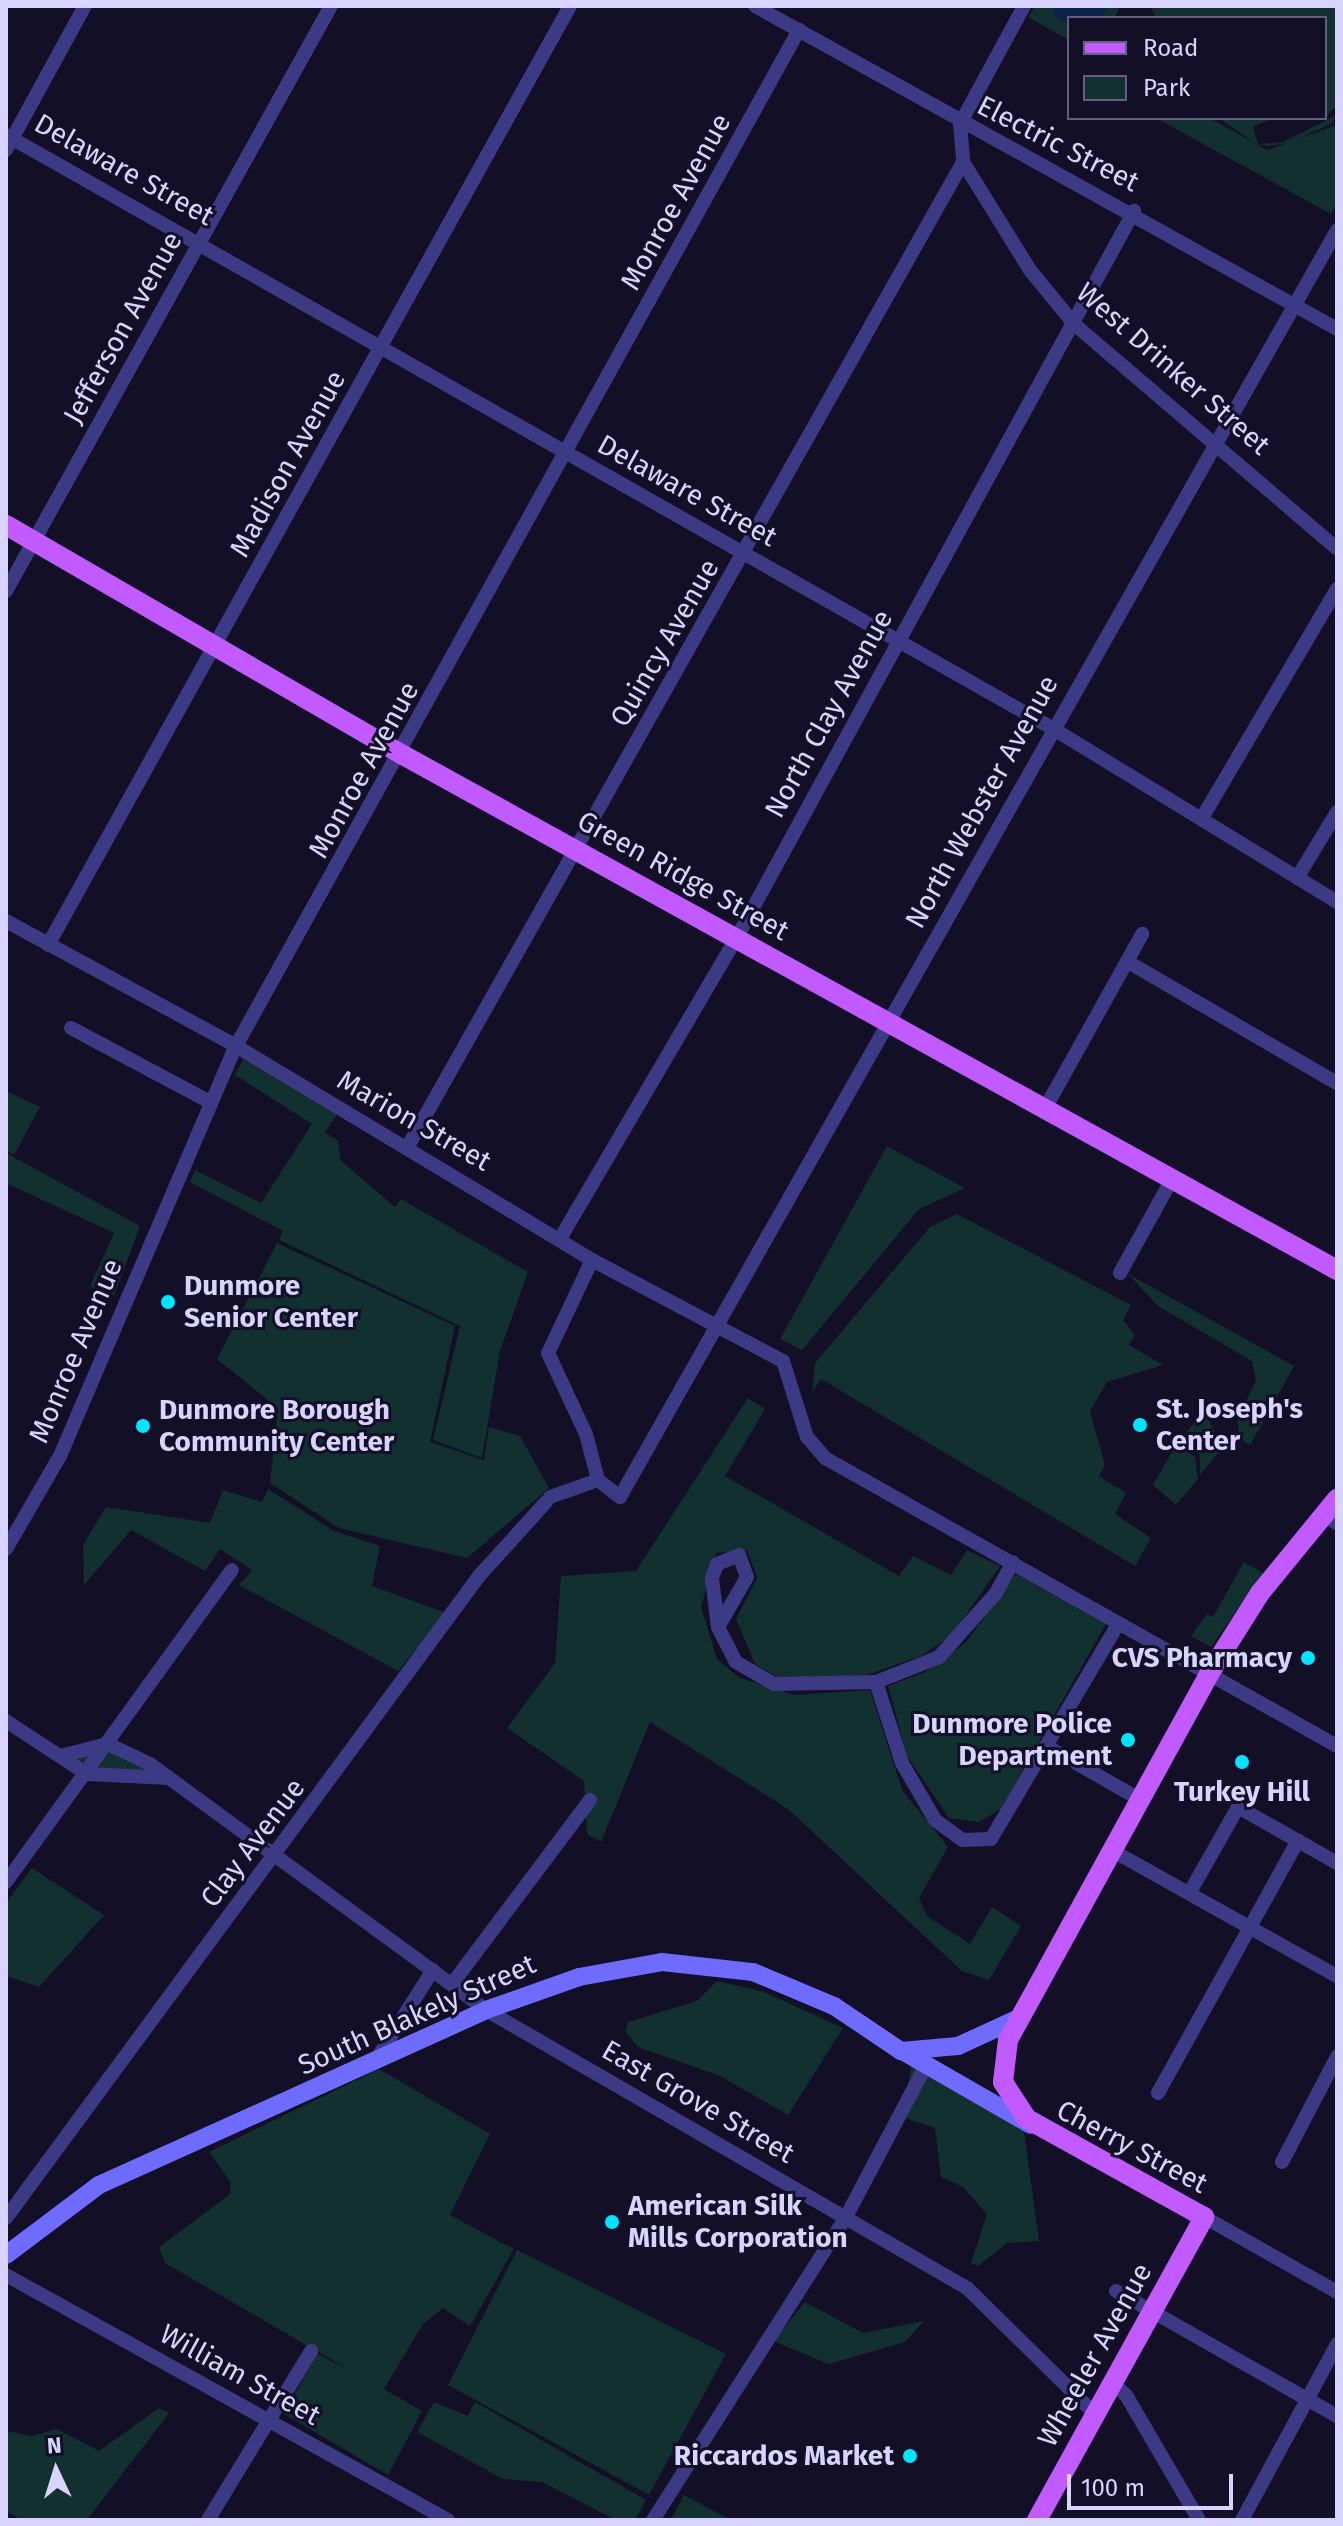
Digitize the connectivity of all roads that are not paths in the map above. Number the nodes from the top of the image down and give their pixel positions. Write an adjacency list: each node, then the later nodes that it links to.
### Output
1 (85, 6): 8 (street)
2 (331, 6): 12 (street, Jefferson Avenue)
3 (570, 6): 16 (street, Madison Avenue)
4 (755, 6): 6 (street, Electric Street)
5 (1024, 6): 7 (street)
6 (799, 30): 7 (street, Electric Street); 18 (street, Monroe Avenue)
7 (960, 124): 9 (street, West Drinker Street); 10 (street, Electric Street)
8 (8, 141): 12 (street, Delaware Street)
9 (963, 162): 14 (street, West Drinker Street); 22 (street, Quincy Avenue)
10 (1134, 211): 13 (street, Electric Street); 14 (street, North Clay Avenue)
11 (1337, 230): 13 (street, North Webster Avenue)
12 (201, 242): 16 (street, Delaware Street); 20 (street, Jefferson Avenue)
13 (1292, 304): 15 (street, Electric Street); 17 (street, North Webster Avenue)
14 (1074, 324): 17 (street, West Drinker Street); 25 (street, North Clay Avenue)
15 (1337, 329)
16 (382, 345): 18 (street, Delaware Street); 26 (street, Madison Avenue)
17 (1215, 440): 21 (street, West Drinker Street); 27 (street, North Webster Avenue)
18 (567, 453): 22 (street, Delaware Street); 28 (street, Monroe Avenue)
19 (6, 525): 20 (main road, Green Ridge Street)
20 (35, 540): 24 (street, Jefferson Avenue); 26 (main road, Green Ridge Street)
21 (1337, 549)
22 (746, 554): 25 (street, Delaware Street); 31 (street, Quincy Avenue)
23 (1337, 589): 30 (street)
24 (6, 591)
25 (898, 640): 27 (street, Delaware Street); 36 (street, North Clay Avenue)
26 (216, 647): 28 (main road, Green Ridge Street); 37 (street, Madison Avenue)
27 (1052, 728): 30 (street, Delaware Street); 39 (street, North Webster Avenue)
28 (403, 755): 31 (main road, Green Ridge Street); 41 (street, Monroe Avenue)
29 (1337, 812): 32 (street)
30 (1202, 818): 32 (street, Delaware Street)
31 (576, 849): 36 (main road, Green Ridge Street); 45 (street, Quincy Avenue)
32 (1297, 878): 33 (street, Delaware Street)
33 (1337, 902)
34 (6, 921): 37 (street, Marion Street)
35 (1142, 934): 38 (street)
36 (736, 939): 39 (main road, Green Ridge Street); 47 (street, North Clay Avenue)
37 (48, 945): 41 (street, Marion Street)
38 (1128, 962): 42 (street); 44 (street)
39 (891, 1019): 44 (main road, Green Ridge Street); 51 (street, North Webster Avenue)
40 (71, 1028): 43 (street)
41 (236, 1046): 43 (street, Monroe Avenue); 45 (street, Marion Street)
42 (1337, 1083)
43 (210, 1102): 55 (street, Monroe Avenue)
44 (1047, 1105): 46 (main road, Green Ridge Street)
45 (407, 1148): 47 (street, Marion Street)
46 (1172, 1179): 49 (main road, Green Ridge Street); 50 (street)
47 (561, 1237): 48 (street, Marion Street)
48 (592, 1260): 51 (street, Marion Street); 52 (street)
49 (1337, 1270)
50 (1120, 1273)
51 (719, 1326): 52 (street, North Webster Avenue); 56 (street, Marion Street)
52 (598, 1480): 73 (street, Clay Avenue)
53 (1337, 1499): 54 (main road)
54 (1329, 1519): 60 (main road)
55 (6, 1549)
56 (1013, 1562): 58 (street); 61 (street)
57 (232, 1570): 63 (street)
58 (1118, 1624): 60 (street); 64 (street)
59 (718, 1627): 61 (street)
60 (1209, 1674): 65 (street); 70 (main road)
61 (876, 1682): 64 (street)
62 (6, 1721): 66 (street)
63 (108, 1744): 66 (street); 67 (street); 68 (street, East Grove Street)
64 (1046, 1746): 70 (street)
65 (1337, 1746)
66 (60, 1756): 67 (street)
67 (87, 1774): 68 (street); 75 (street)
68 (169, 1778): 73 (street, East Grove Street)
69 (590, 1800): 80 (street)
70 (1141, 1800): 72 (main road)
71 (1298, 1840): 74 (street); 76 (street); 77 (street)
72 (1113, 1851): 76 (street); 82 (main road)
73 (275, 1856): 78 (street, East Grove Street); 92 (street, Clay Avenue)
74 (1337, 1863)
75 (6, 1882)
76 (1190, 1892): 77 (street)
77 (1253, 1927): 79 (street); 87 (street)
78 (433, 1970): 80 (street, East Grove Street); 85 (street)
79 (1337, 1976)
80 (452, 1984): 81 (street, East Grove Street)
81 (486, 2010): 83 (main road, South Blakely Street); 85 (main road, South Blakely Street); 90 (street, East Grove Street)
82 (1021, 2017): 83 (main road); 88 (main road)
83 (901, 2051): 86 (main road, Cherry Street)
84 (1337, 2057): 89 (street)
85 (374, 2064): 93 (main road, South Blakely Street)
86 (926, 2065): 88 (main road, Cherry Street); 90 (street)
87 (1158, 2093)
88 (1038, 2129): 91 (main road, Cherry Street)
89 (1282, 2162)
90 (847, 2215): 102 (street, East Grove Street); 108 (street)
91 (1204, 2217): 96 (street, Cherry Street); 97 (main road, Wheeler Avenue)
92 (6, 2218)
93 (6, 2255)
94 (6, 2275): 104 (street, William Street)
95 (1116, 2291): 97 (street)
96 (1337, 2292)
97 (1152, 2309): 100 (main road, Wheeler Avenue); 101 (street)
98 (1337, 2344): 101 (street)
99 (311, 2351): 104 (street)
100 (1112, 2383): 102 (main road, Wheeler Avenue); 110 (street)
101 (1306, 2399): 103 (street); 111 (street)
102 (1095, 2414): 109 (main road, Wheeler Avenue)
103 (1337, 2416)
104 (269, 2421): 105 (street, William Street); 106 (street)
105 (432, 2516): 107 (street, William Street)
106 (208, 2520)
107 (448, 2520)
108 (653, 2520)
109 (1037, 2520)
110 (1199, 2520)
111 (1242, 2520)

